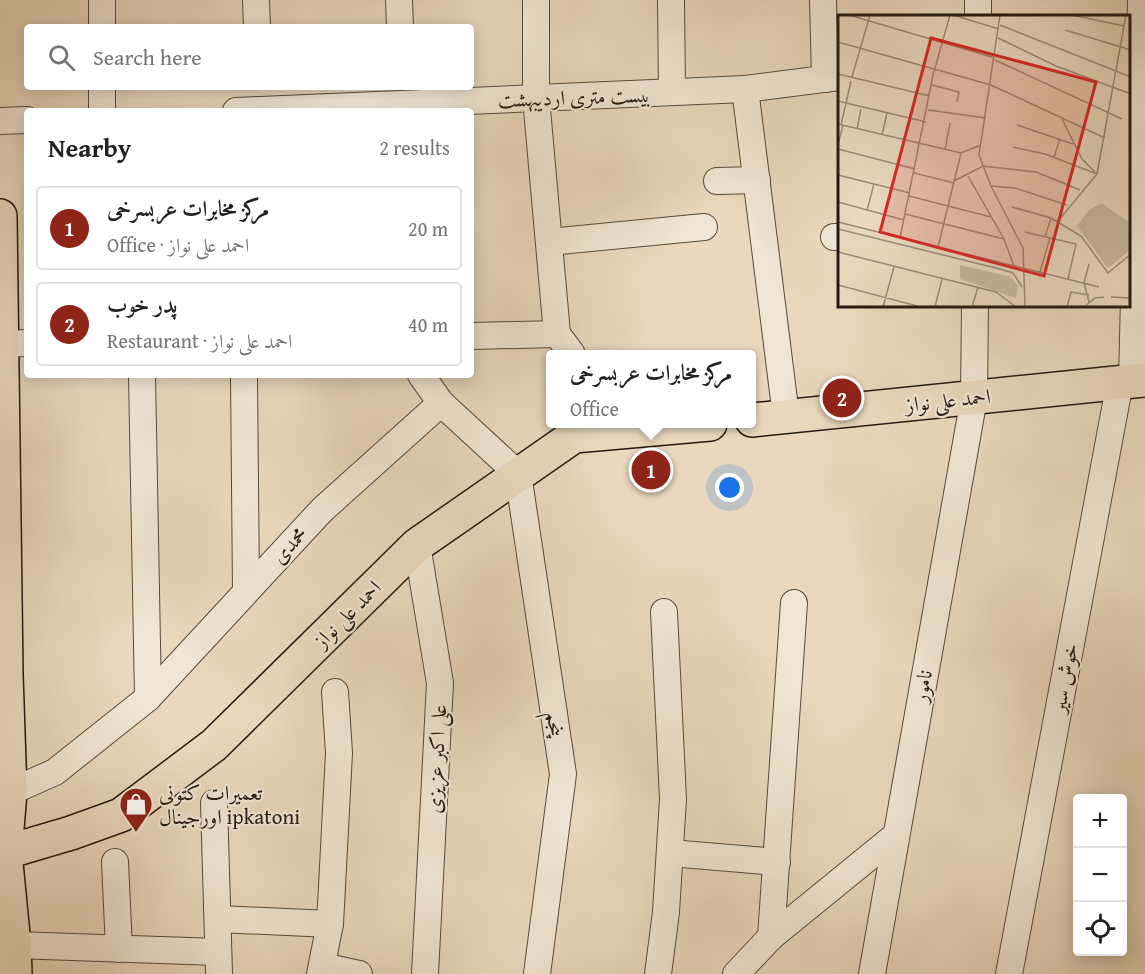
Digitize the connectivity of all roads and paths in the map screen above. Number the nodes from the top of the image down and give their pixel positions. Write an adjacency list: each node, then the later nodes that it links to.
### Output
1 (102, 0): 8 (street)
2 (256, 0): 9 (street)
3 (399, 0): 10 (street)
4 (536, 0): 16 (street)
5 (671, 0): 15 (street)
6 (823, 0): 12 (street)
7 (1142, 0): 11 (street, خوش سیر)
8 (102, 24)
9 (257, 24)
10 (400, 24)
11 (1138, 69): 34 (street, خوش سیر)
12 (832, 78): 13 (street, بیست متری اردیبهشت)
13 (746, 89): 15 (street, بیست متری اردیبهشت); 22 (street)
14 (102, 90): 19 (street)
15 (672, 92): 16 (street, بیست متری اردیبهشت)
16 (536, 98): 17 (street, بیست متری اردیبهشت); 26 (street)
17 (390, 102): 18 (street, بیست متری اردیبهشت)
18 (247, 106)
19 (102, 108)
20 (24, 120): 21 (street)
21 (0, 121)
22 (757, 180): 23 (street); 37 (street)
23 (717, 181)
24 (0, 216): 29 (main road)
25 (704, 227): 26 (street)
26 (549, 242): 30 (street)
27 (975, 308): 35 (street, نامور)
28 (474, 336): 30 (street)
29 (14, 344): 47 (main road)
30 (565, 344)
31 (141, 378): 46 (street)
32 (244, 378): 42 (street)
33 (424, 378): 36 (street)
34 (1132, 381): 35 (main road, احمد علی نواز); 67 (street, خوش سیر)
35 (974, 398): 37 (main road, احمد علی نواز); 49 (street, نامور)
36 (441, 403): 40 (street); 42 (street, محمدی)
37 (786, 416): 38 (main road, احمد علی نواز)
38 (756, 420)
39 (618, 428): 40 (main road, احمد علی نواز)
40 (518, 474): 41 (main road, احمد علی نواز); 63 (street, پنجم)
41 (417, 545): 50 (main road, احمد علی نواز); 62 (street, علی اکبر عزیزی)
42 (246, 591): 46 (street, محمدی)
43 (794, 603): 53 (street)
44 (664, 612): 51 (street)
45 (335, 692): 55 (street)
46 (148, 698): 47 (street, محمدی)
47 (10, 792): 50 (main road)
48 (214, 803): 54 (street)
49 (895, 836): 56 (street); 66 (street, نامور)
50 (3, 853): 57 (main road)
51 (670, 853): 53 (street); 64 (street)
52 (115, 862): 58 (street)
53 (777, 862): 56 (street)
54 (218, 919): 55 (street); 59 (street)
55 (330, 924): 60 (street)
56 (771, 937): 65 (street)
57 (10, 948): 58 (street)
58 (119, 949): 59 (street)
59 (218, 963)
60 (321, 970): 61 (street)
61 (359, 974)
62 (425, 974)
63 (537, 974)
64 (658, 974)
65 (736, 974)
66 (872, 974)
67 (1009, 974)

